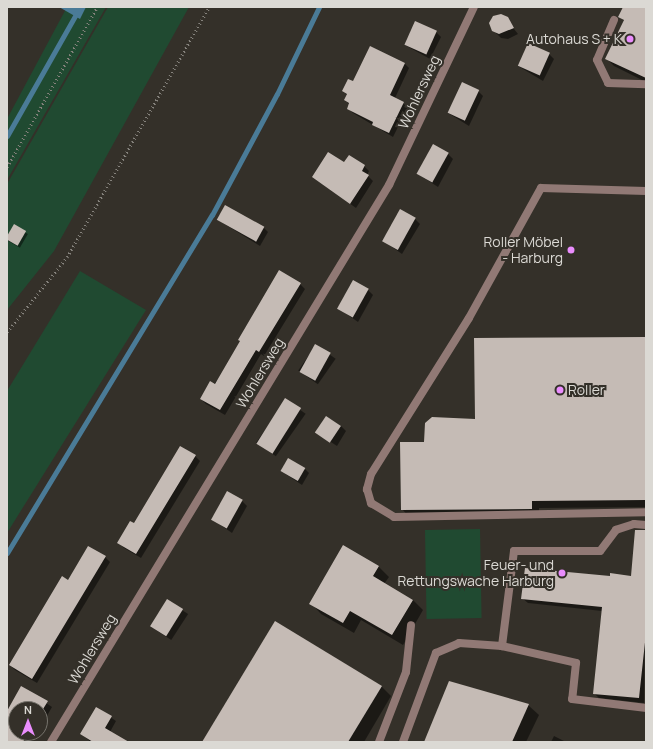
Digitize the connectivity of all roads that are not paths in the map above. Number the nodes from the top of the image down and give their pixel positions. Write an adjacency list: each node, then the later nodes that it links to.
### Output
1 (474, 7): 10 (street, Wohlersweg)
2 (614, 20): 3 (street)
3 (646, 84)
4 (646, 191): 5 (street)
5 (646, 512)
6 (646, 525): 8 (street)
7 (411, 625): 11 (street)
8 (502, 646): 9 (street); 12 (street)
9 (646, 708)
10 (51, 742)
11 (379, 742)
12 (403, 742)

